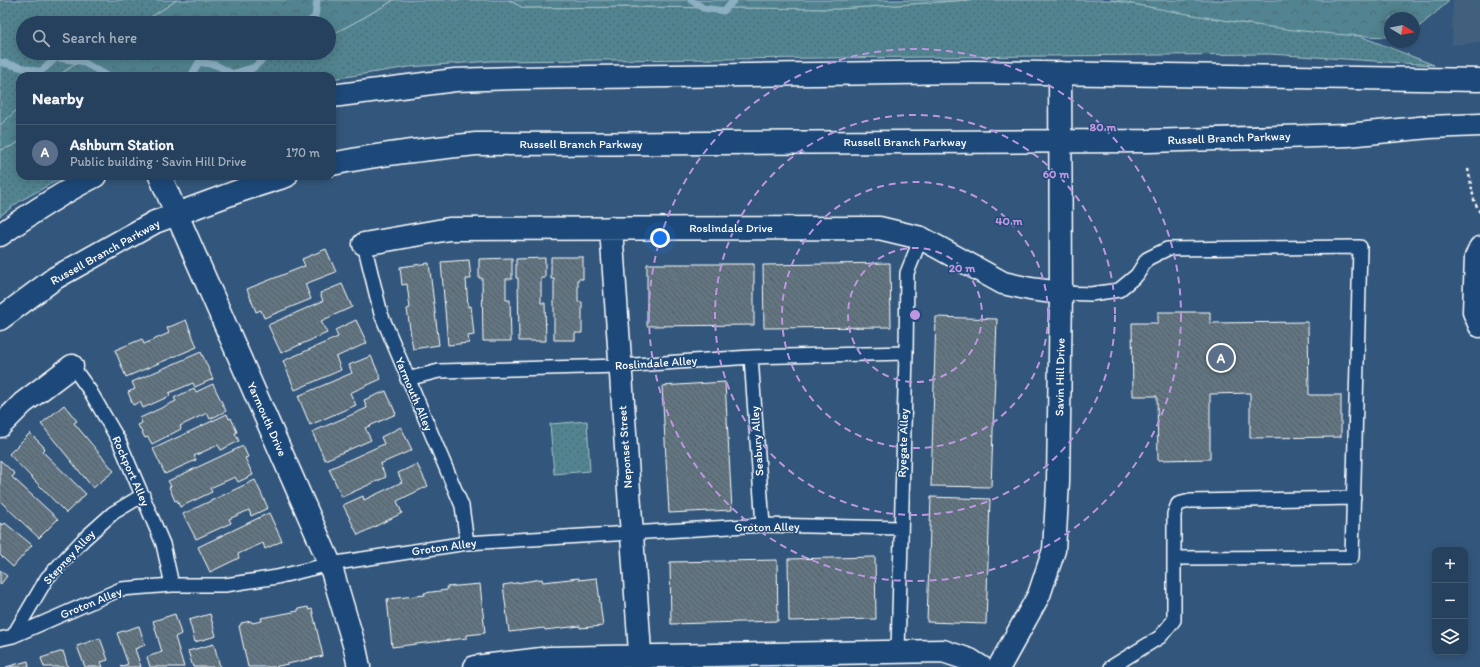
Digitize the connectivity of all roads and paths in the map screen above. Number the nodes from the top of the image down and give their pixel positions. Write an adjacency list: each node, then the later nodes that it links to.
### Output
1 (1060, 73): 2 (street); 3 (street); 5 (street, Savin Hill Drive)
2 (1480, 80)
3 (336, 95)
4 (1480, 126): 5 (street, Russell Branch Parkway)
5 (1060, 141): 6 (street, Russell Branch Parkway); 18 (street, Savin Hill Drive)
6 (336, 163)
7 (1468, 169): 11 (path)
8 (87, 180): 14 (street)
9 (162, 180): 12 (street, Yarmouth Drive)
10 (273, 180): 12 (street, Russell Branch Parkway)
11 (1480, 213)
12 (177, 214): 19 (street, Russell Branch Parkway); 34 (street, Yarmouth Drive)
13 (611, 228): 15 (street, Roslindale Drive); 16 (street, Roslindale Drive); 24 (street, Neponset Street)
14 (0, 235)
15 (921, 238): 18 (street, Roslindale Drive); 21 (lane, Ryegate Alley)
16 (364, 244): 25 (lane, Yarmouth Alley)
17 (1480, 248): 20 (street)
18 (1061, 293): 28 (lane); 42 (street, Savin Hill Drive)
19 (0, 319)
20 (1480, 326)
21 (906, 353): 22 (lane, Roslindale Alley); 30 (lane, Ryegate Alley)
22 (751, 357): 24 (lane, Roslindale Alley); 29 (lane, Seabury Alley)
23 (72, 366): 26 (street); 27 (lane, Rockport Alley)
24 (620, 366): 25 (lane, Roslindale Alley); 31 (street, Neponset Street)
25 (407, 379): 32 (lane, Yarmouth Alley)
26 (0, 426)
27 (143, 495): 35 (lane, Rockport Alley); 36 (lane, Stepney Alley)
28 (1354, 498): 33 (lane); 33 (lane)
29 (763, 526): 30 (lane, Groton Alley); 31 (lane, Groton Alley)
30 (901, 528): 37 (lane, Ryegate Alley)
31 (631, 533): 32 (lane, Groton Alley); 38 (street, Neponset Street)
32 (466, 543): 34 (lane, Groton Alley)
33 (1175, 558): 43 (lane)
34 (330, 564): 35 (lane, Groton Alley); 39 (street, Yarmouth Drive)
35 (172, 585): 36 (lane, Groton Alley)
36 (6, 637)
37 (898, 651): 38 (street); 41 (street)
38 (640, 662): 40 (street)
39 (359, 667)
40 (475, 667)
41 (981, 667)
42 (999, 667)
43 (1111, 667)

